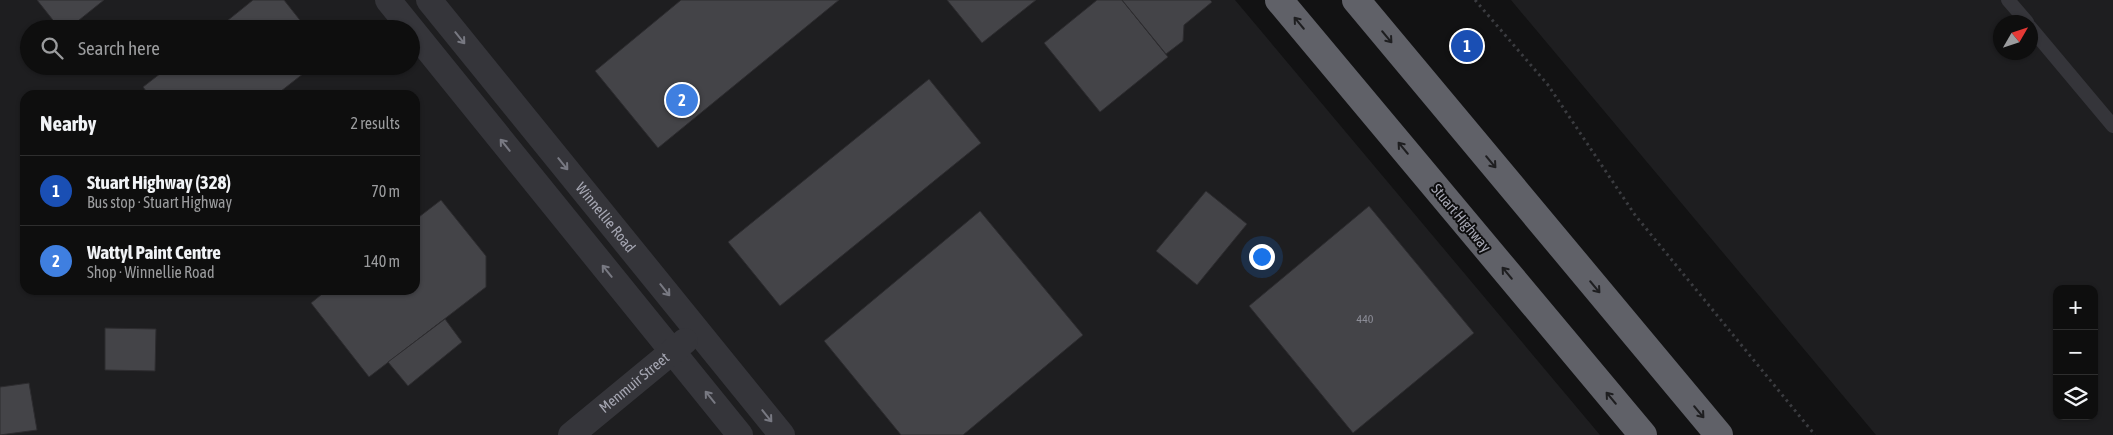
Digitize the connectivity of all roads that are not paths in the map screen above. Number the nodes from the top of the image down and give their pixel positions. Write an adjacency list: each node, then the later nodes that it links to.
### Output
1 (388, 0): 7 (street, one-way to 1)
2 (429, 0): 11 (street, Winnellie Road, one-way to 11)
3 (1279, 0): 16 (highway, Stuart Highway, one-way to 3)
4 (1356, 0): 17 (highway, one-way to 17)
5 (2008, 0): 6 (lane)
6 (2021, 15)
7 (404, 20)
8 (2038, 37): 10 (lane)
9 (420, 40): 12 (street, one-way to 9)
10 (2113, 126)
11 (698, 331): 12 (street, Menmuir Street); 15 (street, Winnellie Road, one-way to 15)
12 (672, 351): 13 (street, Menmuir Street); 14 (street, one-way to 12)
13 (571, 435)
14 (740, 435)
15 (782, 435)
16 (1642, 435)
17 (1719, 435)

